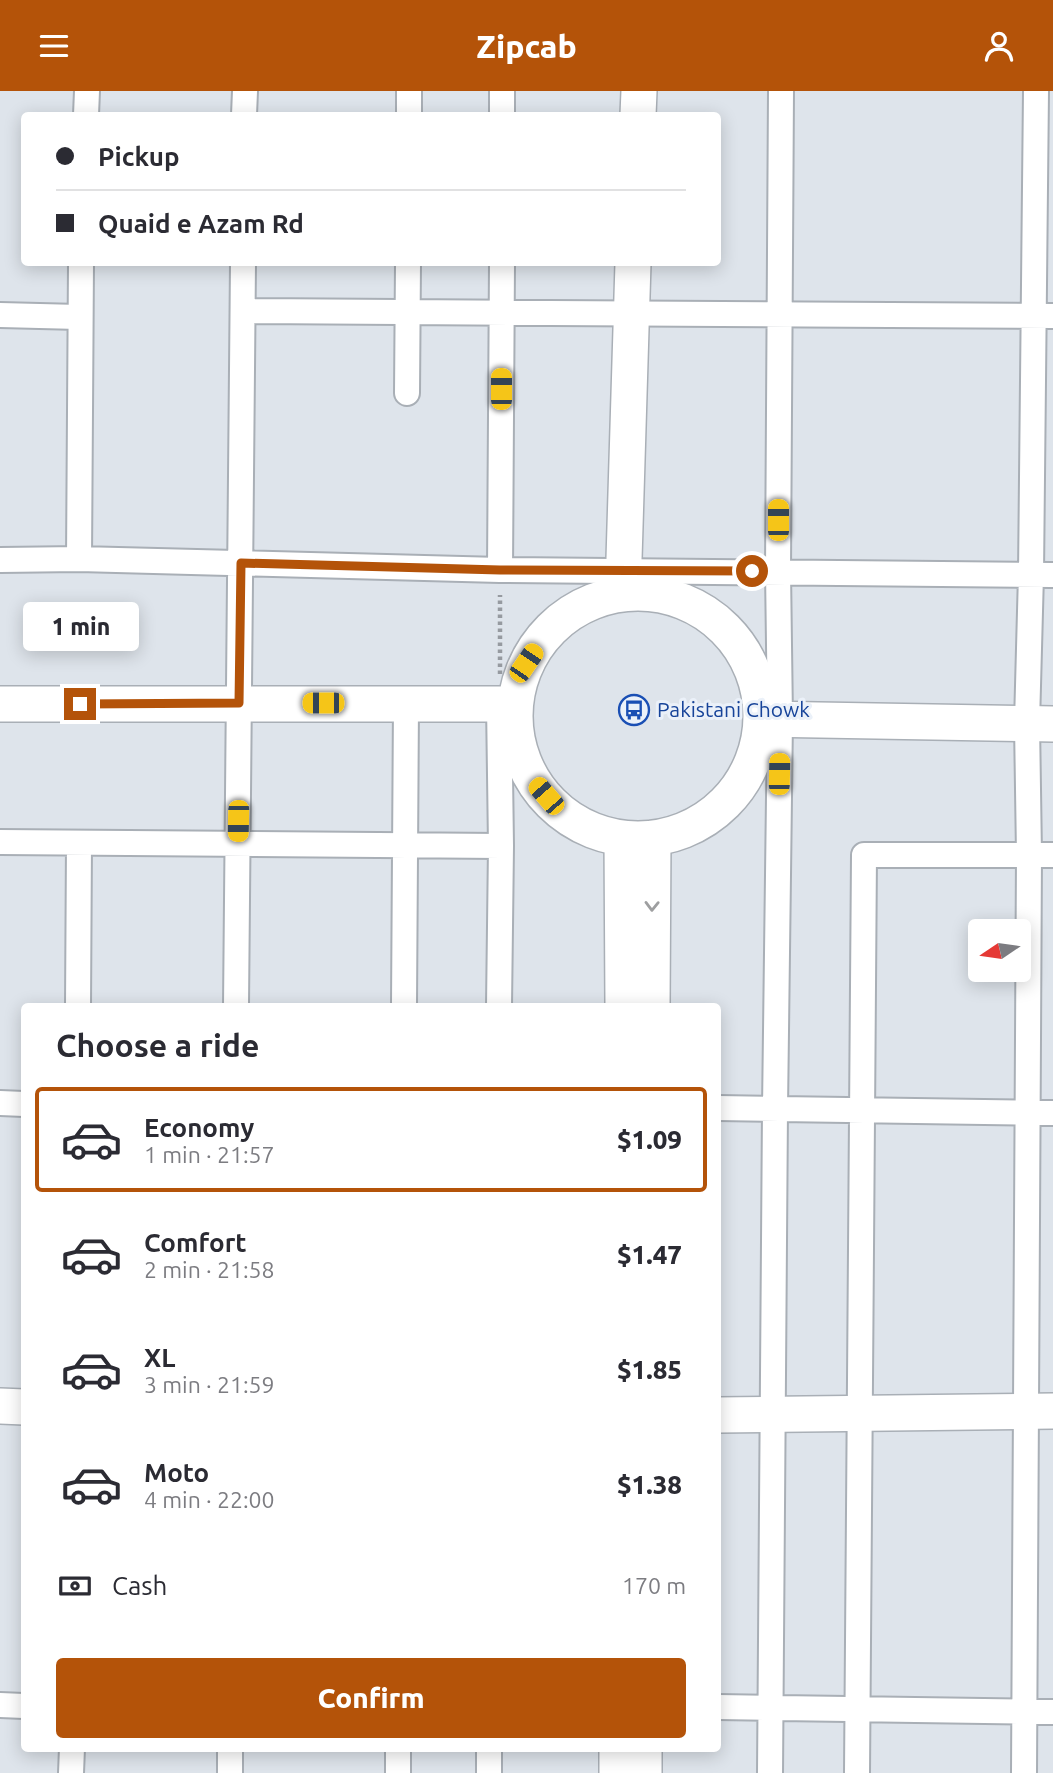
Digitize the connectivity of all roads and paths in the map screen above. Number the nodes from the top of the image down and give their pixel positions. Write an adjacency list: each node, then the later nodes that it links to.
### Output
1 (87, 91): 8 (street)
2 (245, 91): 9 (street)
3 (409, 91): 10 (street)
4 (502, 91): 11 (street)
5 (639, 91): 12 (main road)
6 (780, 91): 22 (street)
7 (1036, 91): 24 (street)
8 (86, 112)
9 (244, 112)
10 (409, 112)
11 (502, 112)
12 (638, 112)
13 (80, 266): 25 (street)
14 (243, 266): 18 (street)
15 (408, 266): 19 (street)
16 (502, 266): 20 (street)
17 (634, 266): 21 (main road)
18 (243, 311): 19 (street); 29 (street)
19 (407, 312): 20 (street); 26 (street)
20 (501, 312): 21 (street); 30 (street)
21 (632, 313): 22 (street); 33 (main road)
22 (779, 314): 24 (street); 31 (street)
23 (0, 315): 25 (street)
24 (1043, 316): 32 (street)
25 (79, 317): 27 (street)
26 (407, 393)
27 (79, 559): 28 (street); 29 (street)
28 (0, 560)
29 (241, 563): 30 (street); 34 (street)
30 (500, 570): 33 (street); 36 (path)
31 (778, 571): 32 (street); 33 (street); 38 (street)
32 (1042, 574): 39 (street)
33 (624, 581): 36 (main road); 38 (main road)
34 (239, 703): 35 (main road); 37 (main road); 43 (street)
35 (406, 703): 36 (main road); 44 (street)
36 (507, 703): 40 (main road); 45 (street)
37 (0, 704)
38 (771, 719): 39 (main road); 40 (main road); 56 (street)
39 (1040, 723): 46 (street)
40 (637, 838): 51 (main road); 52 (main road, one-way to 52)
41 (0, 842): 42 (street)
42 (79, 843): 43 (street); 47 (street)
43 (238, 844): 44 (street); 48 (street)
44 (405, 845): 45 (street); 49 (street)
45 (502, 846): 50 (street)
46 (1041, 855): 57 (street); 58 (street)
47 (78, 1003)
48 (236, 1003)
49 (404, 1003)
50 (499, 1003)
51 (622, 1003)
52 (652, 1003)
53 (0, 1103): 54 (street)
54 (21, 1104)
55 (721, 1108): 56 (street)
56 (775, 1108): 57 (street); 64 (street)
57 (862, 1110): 58 (street); 63 (street)
58 (1028, 1112): 59 (street); 62 (street)
59 (1053, 1113)
60 (0, 1406): 61 (main road)
61 (21, 1406)
62 (1039, 1411): 63 (main road); 71 (street)
63 (860, 1413): 64 (main road); 70 (street)
64 (773, 1414): 65 (main road); 69 (street)
65 (721, 1415)
66 (0, 1705): 67 (street)
67 (21, 1706)
68 (721, 1707): 69 (street)
69 (771, 1708): 70 (street); 85 (street)
70 (858, 1709): 71 (street); 86 (street)
71 (1024, 1711): 72 (street); 87 (street)
72 (1053, 1712)
73 (72, 1752): 79 (street)
74 (230, 1752): 80 (street)
75 (398, 1752): 81 (street)
76 (489, 1752): 82 (street)
77 (617, 1752): 83 (main road)
78 (644, 1752): 84 (main road)
79 (71, 1773)
80 (230, 1773)
81 (398, 1773)
82 (489, 1773)
83 (617, 1773)
84 (644, 1773)
85 (770, 1773)
86 (857, 1773)
87 (1024, 1773)

